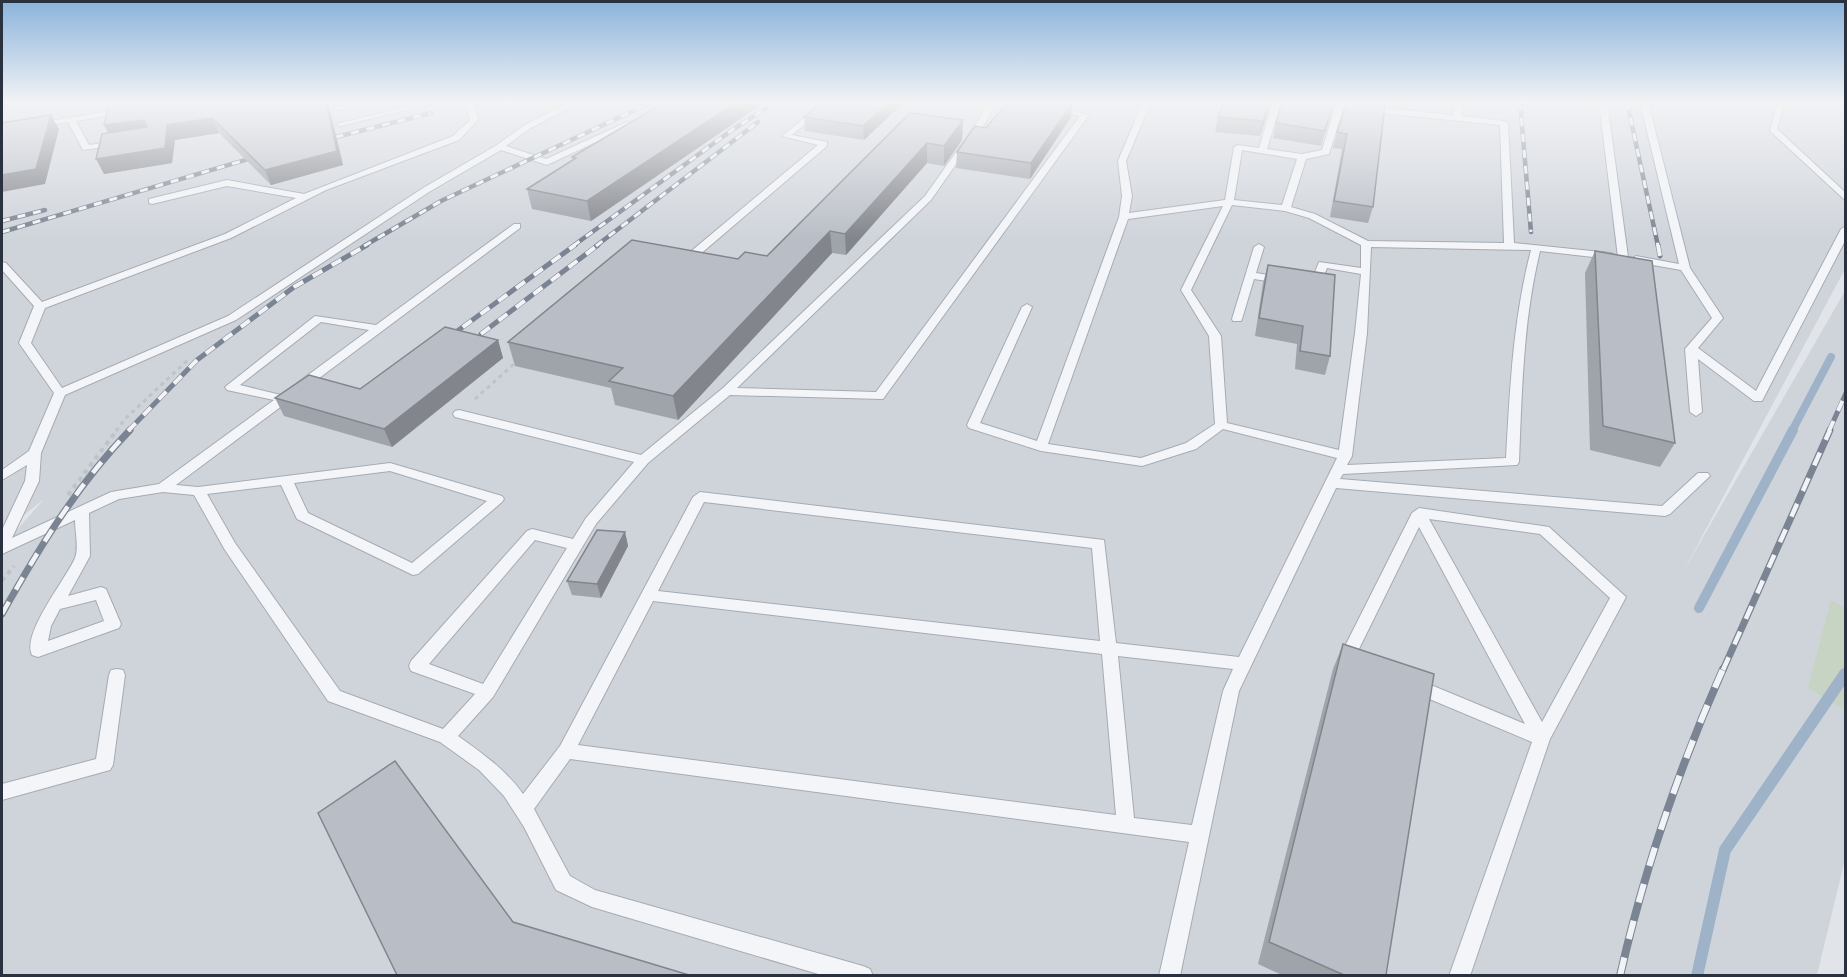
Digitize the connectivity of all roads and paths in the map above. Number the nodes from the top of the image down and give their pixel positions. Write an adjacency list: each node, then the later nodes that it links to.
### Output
1 (432, 148): 19 (lane)
2 (499, 148): 45 (lane)
3 (502, 148): 4 (lane)
4 (578, 148)
5 (820, 148): 32 (lane)
6 (963, 148): 44 (lane)
7 (1062, 148): 44 (lane)
8 (1128, 148): 24 (lane)
9 (1238, 148): 22 (lane)
10 (1242, 148): 17 (lane)
11 (1263, 148): 17 (lane)
12 (1327, 148): 18 (lane)
13 (1505, 148): 28 (lane)
14 (1609, 148): 31 (lane)
15 (1655, 148): 34 (lane)
16 (1792, 148): 20 (lane)
17 (1262, 151): 18 (lane)
18 (1302, 157): 23 (lane)
19 (306, 197): 21 (lane); 37 (lane)
20 (1845, 198)
21 (152, 201)
22 (1229, 202): 23 (lane); 24 (lane); 49 (lane)
23 (1286, 208): 27 (lane)
24 (1124, 217): 50 (lane)
25 (517, 226): 40 (lane)
26 (1845, 229): 41 (lane)
27 (1366, 244): 28 (lane); 35 (lane)
28 (1509, 246): 30 (lane)
29 (1259, 247): 36 (lane)
30 (1536, 248): 31 (lane); 54 (lane)
31 (1623, 257): 34 (lane)
32 (687, 260)
33 (2, 264): 37 (lane)
34 (1685, 268): 41 (lane)
35 (1366, 272): 36 (lane); 52 (lane)
36 (1251, 275): 39 (lane)
37 (40, 306): 45 (lane)
38 (1027, 307): 50 (lane)
39 (1237, 319)
40 (380, 329): 46 (lane); 46 (lane)
41 (1691, 349): 47 (lane)
42 (191, 357): 63 (path)
43 (520, 358): 48 (path)
44 (727, 392): 53 (lane)
45 (60, 393): 51 (lane)
46 (285, 399): 59 (lane)
47 (1696, 412)
48 (459, 414): 53 (lane)
49 (1221, 425): 50 (lane); 52 (lane)
50 (1041, 447)
51 (35, 453): 55 (lane); 64 (lane)
52 (1345, 456): 54 (lane)
53 (643, 460): 65 (lane)
54 (1338, 470): 58 (lane)
55 (2, 476)
56 (1704, 476): 58 (lane)
57 (285, 478): 57 (lane); 60 (lane)
58 (1332, 483): 71 (lane)
59 (163, 488): 60 (lane); 61 (lane)
60 (198, 491): 76 (lane)
61 (82, 512): 63 (lane); 69 (lane)
62 (1419, 513): 72 (lane); 77 (lane); 77 (lane)
63 (40, 532): 66 (lane); 67 (path)
64 (2, 544)
65 (577, 545): 75 (lane); 75 (lane)
66 (2, 549)
67 (2, 581)
68 (648, 595): 70 (lane); 70 (lane); 78 (lane)
69 (55, 605): 69 (lane)
70 (1109, 649): 71 (lane); 81 (lane)
71 (1242, 664): 82 (lane)
72 (1369, 667)
73 (117, 675): 79 (lane)
74 (1402, 680): 77 (lane)
75 (487, 692): 76 (lane)
76 (446, 737): 80 (lane)
77 (1542, 738): 85 (lane)
78 (566, 751): 80 (lane); 81 (lane)
79 (2, 792)
80 (523, 809): 83 (lane)
81 (1126, 826): 82 (lane)
82 (1200, 835): 84 (lane)
83 (863, 975)
84 (1169, 975)
85 (1460, 975)

